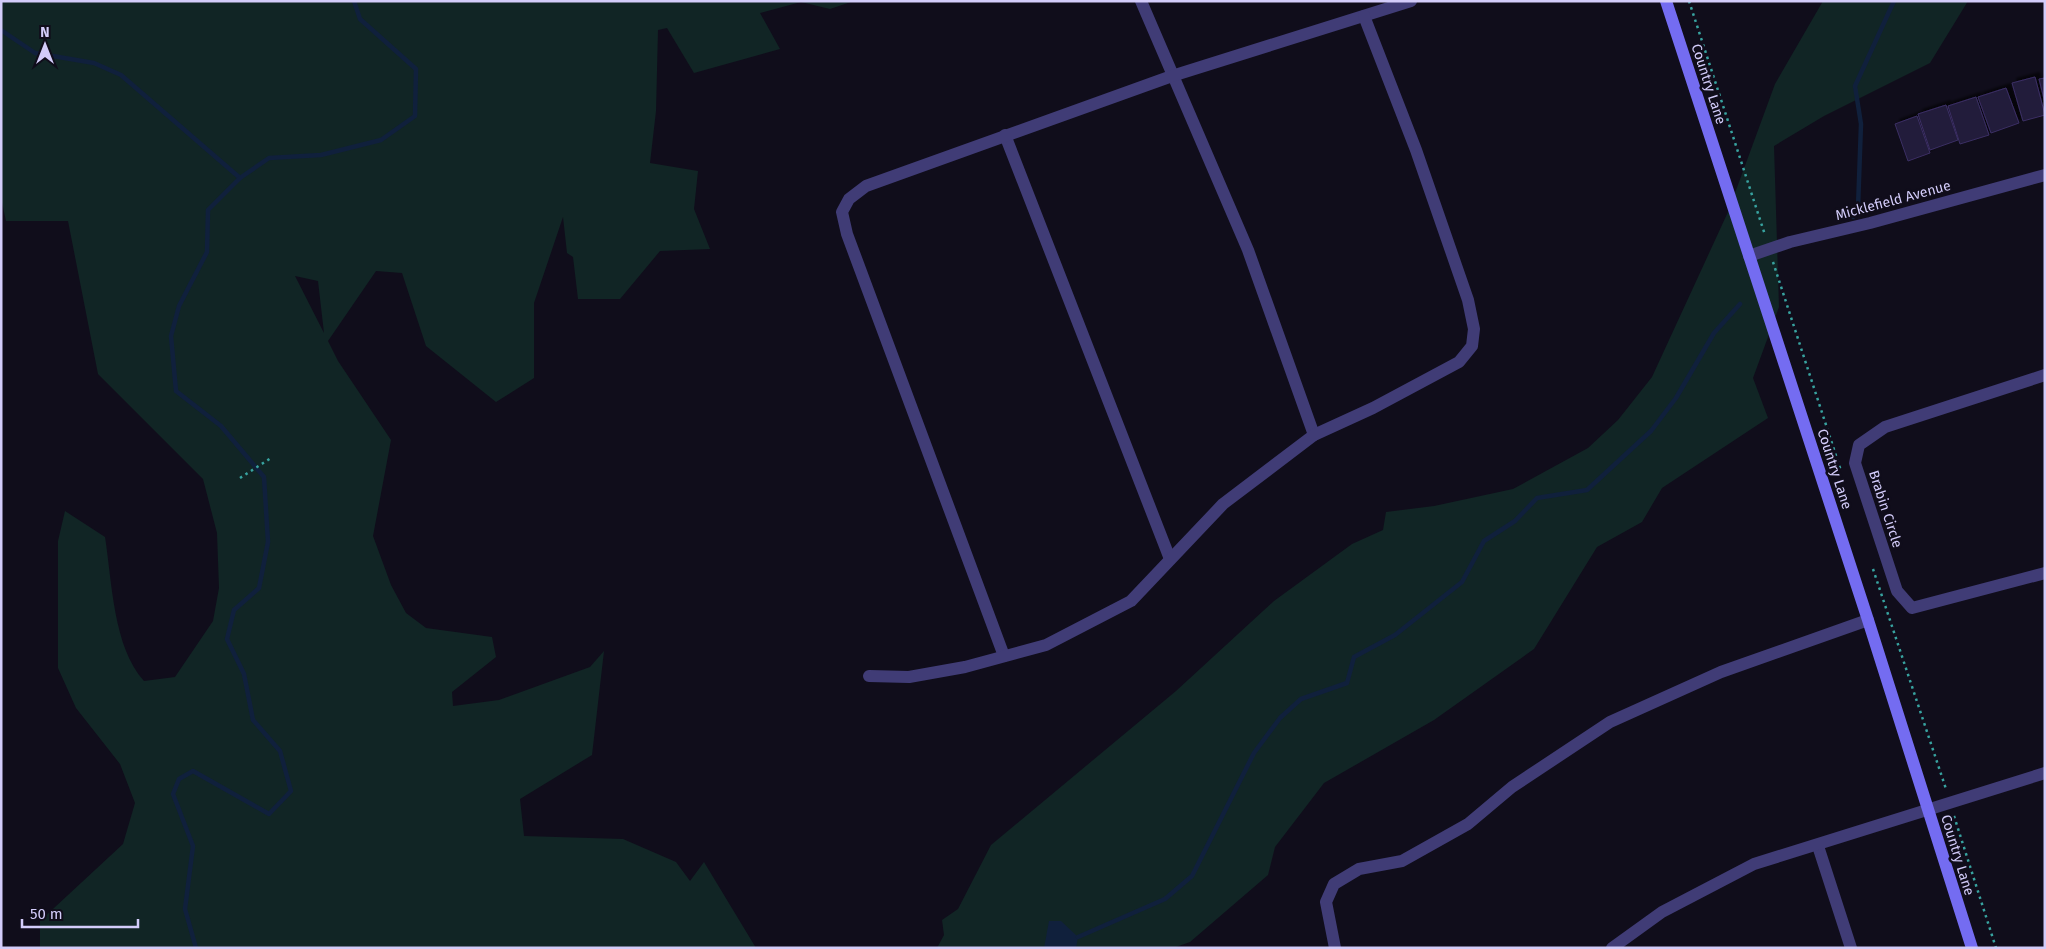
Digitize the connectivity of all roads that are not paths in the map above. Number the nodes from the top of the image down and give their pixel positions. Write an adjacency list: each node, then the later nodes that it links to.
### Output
1 (1141, 1): 5 (street)
2 (1410, 1): 4 (street)
3 (1666, 1): 8 (street, Country Lane)
4 (1364, 16): 5 (street); 10 (street)
5 (1172, 76): 6 (street); 10 (street)
6 (1006, 135): 11 (street); 14 (street)
7 (2045, 175): 8 (street, Micklefield Avenue)
8 (1749, 256): 13 (street, Country Lane)
9 (2045, 375): 12 (street, Brabin Circle)
10 (1314, 435): 11 (street)
11 (1170, 560): 14 (street)
12 (2045, 572)
13 (1868, 620): 17 (street, Country Lane); 19 (street)
14 (1004, 656): 15 (street)
15 (869, 676)
16 (2045, 773): 17 (street)
17 (1928, 809): 18 (street); 22 (street, Country Lane)
18 (1818, 846): 20 (street); 21 (street)
19 (1335, 948)
20 (1612, 948)
21 (1852, 948)
22 (1972, 948)

